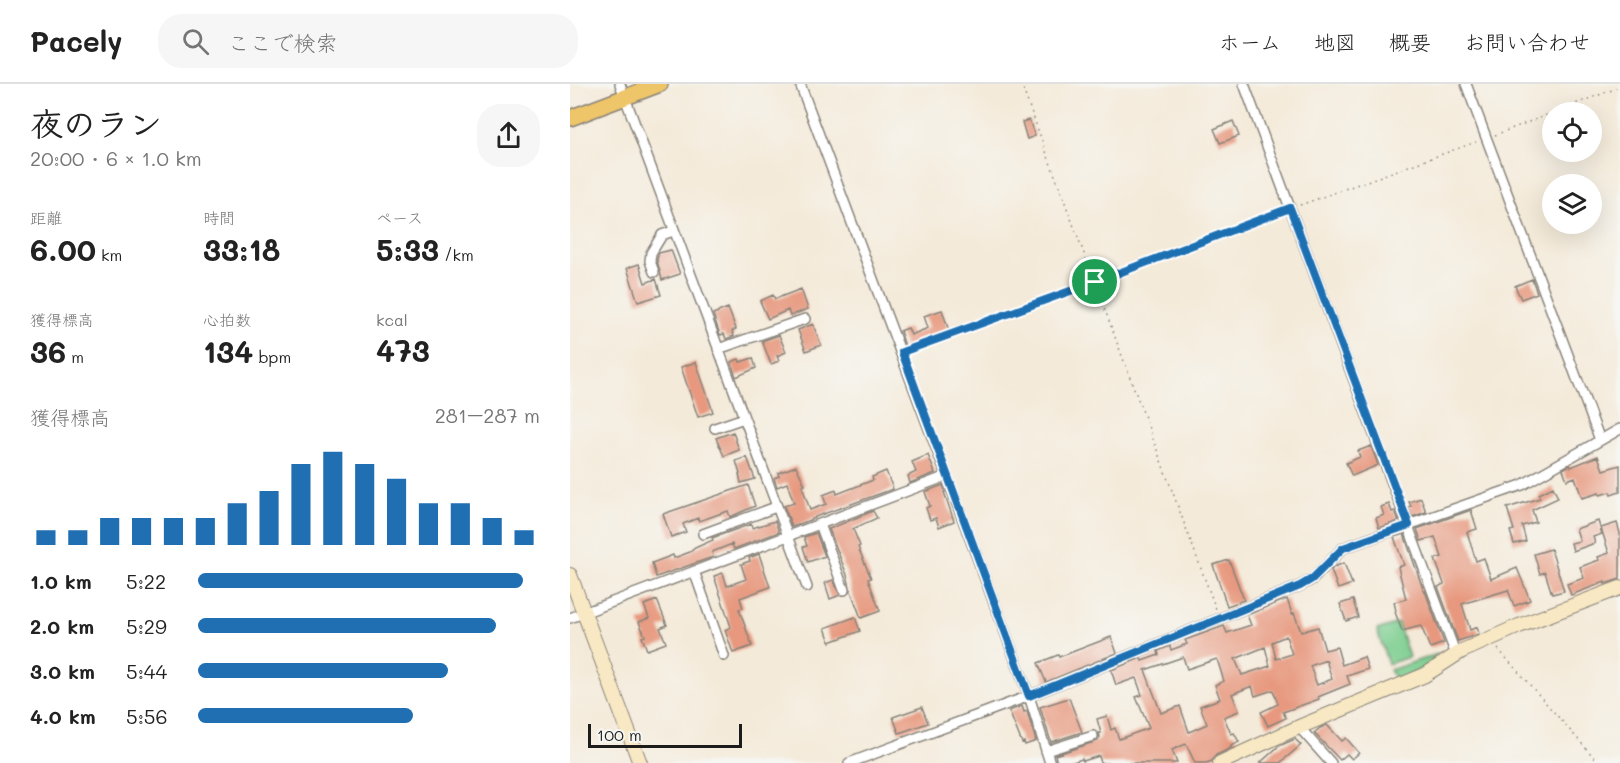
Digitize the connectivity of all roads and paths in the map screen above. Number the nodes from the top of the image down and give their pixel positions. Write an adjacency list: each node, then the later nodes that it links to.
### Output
1 (660, 84): 7 (main road)
2 (800, 84): 18 (street)
3 (1021, 84): 15 (path)
4 (1244, 84): 12 (street)
5 (1466, 84): 11 (street)
6 (1620, 87): 8 (path)
7 (622, 91): 10 (main road); 13 (street)
8 (1581, 102)
9 (1542, 117): 11 (path)
10 (570, 118)
11 (1486, 138): 12 (path); 22 (street)
12 (1290, 208): 15 (path); 26 (street)
13 (673, 231): 14 (street); 17 (street)
14 (654, 272)
15 (1095, 282): 18 (path); 36 (path)
16 (805, 319): 17 (street)
17 (718, 349): 19 (street)
18 (902, 352): 23 (street)
19 (744, 418): 20 (street); 24 (street)
20 (715, 428)
21 (1620, 429): 22 (street)
22 (1600, 440): 26 (street)
23 (947, 476): 25 (street); 40 (street)
24 (776, 507): 27 (street); 28 (street)
25 (820, 524): 28 (street); 33 (street)
26 (1409, 525): 36 (street); 38 (street)
27 (702, 534)
28 (788, 536): 29 (street); 31 (street)
29 (694, 571): 34 (street); 39 (street)
30 (570, 575): 34 (street)
31 (807, 587)
32 (1620, 588): 37 (street)
33 (844, 590)
34 (584, 613): 35 (street); 44 (street)
35 (570, 618)
36 (1219, 618): 40 (street)
37 (1491, 639): 38 (street); 49 (path)
38 (1456, 655): 41 (street)
39 (724, 656)
40 (1029, 696): 43 (street); 45 (street)
41 (1299, 727): 47 (street); 48 (street)
42 (1093, 736): 43 (street)
43 (1046, 751): 46 (street)
44 (640, 763)
45 (849, 763)
46 (1050, 763)
47 (1220, 763)
48 (1331, 763)
49 (1599, 763)

